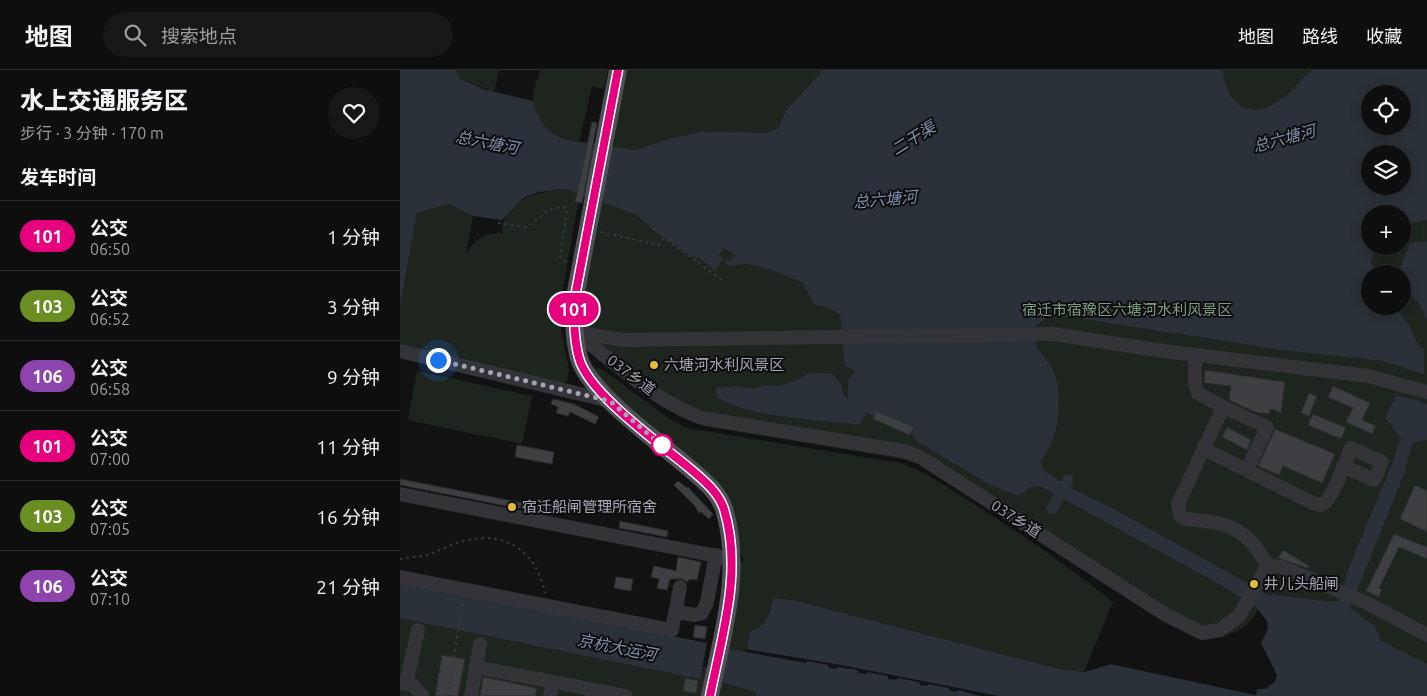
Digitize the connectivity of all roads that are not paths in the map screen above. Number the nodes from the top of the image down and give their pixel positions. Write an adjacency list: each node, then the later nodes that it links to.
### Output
1 (618, 70): 2 (main road)
2 (574, 331): 4 (street); 6 (main road); 13 (street, 037乡道)
3 (400, 351): 6 (street)
4 (1195, 355): 5 (street); 7 (street)
5 (1427, 392)
6 (610, 401): 12 (main road)
7 (1224, 407): 8 (street); 10 (street)
8 (1204, 449): 10 (street); 13 (street)
9 (1344, 466): 10 (street)
10 (1247, 470)
11 (400, 494): 12 (street)
12 (724, 557): 16 (street); 27 (main road)
13 (1266, 571): 17 (street)
14 (400, 577): 16 (street)
15 (680, 587): 16 (street)
16 (676, 612)
17 (1425, 629)
18 (418, 630): 22 (street)
19 (480, 644): 20 (street)
20 (476, 666): 21 (street); 24 (street)
21 (553, 682): 25 (street); 26 (street)
22 (403, 683): 23 (street)
23 (422, 696)
24 (472, 696)
25 (550, 696)
26 (626, 696)
27 (710, 696)

